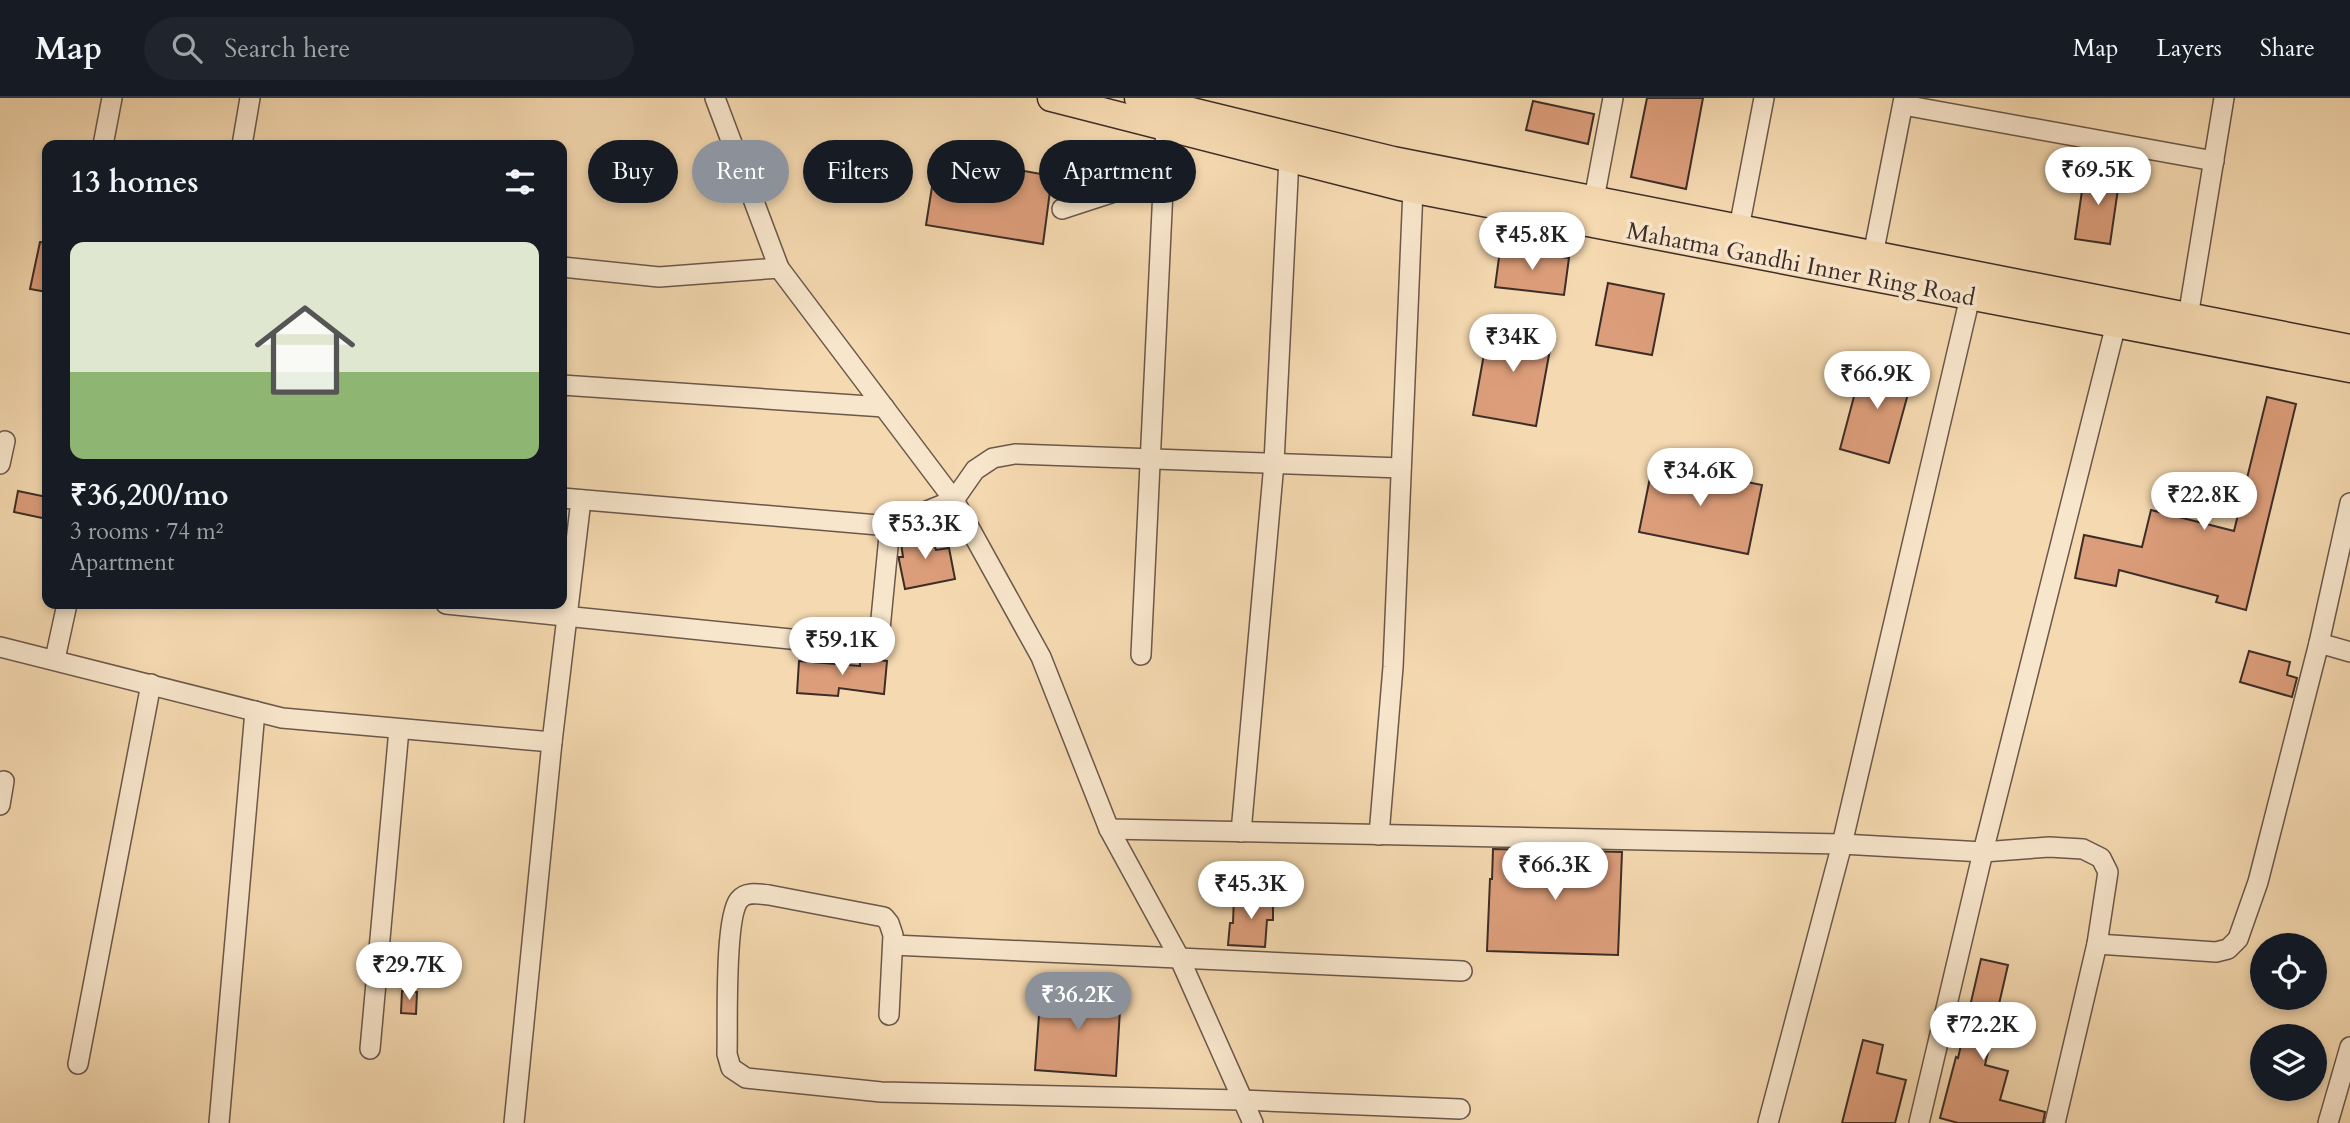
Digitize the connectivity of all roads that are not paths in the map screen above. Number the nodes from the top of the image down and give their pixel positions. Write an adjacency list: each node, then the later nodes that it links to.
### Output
1 (112, 98): 11 (street)
2 (250, 98): 12 (street)
3 (715, 98): 24 (street)
4 (1051, 98): 10 (main road, Mahatma Gandhi Inner Ring Road)
5 (1138, 98): 17 (main road, Mahatma Gandhi Inner Ring Road)
6 (1613, 98): 17 (street)
7 (1764, 98): 21 (street)
8 (2224, 98): 15 (street)
9 (1903, 101): 15 (street); 22 (street)
10 (1166, 126): 13 (street); 14 (main road, Mahatma Gandhi Inner Ring Road)
11 (104, 140)
12 (243, 140)
13 (1165, 140)
14 (1289, 158): 16 (main road, Mahatma Gandhi Inner Ring Road); 34 (street)
15 (2214, 160): 26 (street)
16 (1413, 189): 25 (main road, Mahatma Gandhi Inner Ring Road); 36 (street)
17 (1594, 199): 21 (main road, Mahatma Gandhi Inner Ring Road)
18 (1080, 203): 20 (street)
19 (1162, 203): 33 (street)
20 (1062, 209)
21 (1739, 228): 22 (main road, Mahatma Gandhi Inner Ring Road)
22 (1873, 255): 26 (main road, Mahatma Gandhi Inner Ring Road)
23 (567, 268): 24 (street)
24 (779, 268): 31 (street)
25 (1970, 297): 27 (main road, Mahatma Gandhi Inner Ring Road); 58 (street)
26 (2188, 317): 28 (main road, Mahatma Gandhi Inner Ring Road)
27 (2116, 324): 29 (main road, Mahatma Gandhi Inner Ring Road); 59 (street)
28 (2350, 348)
29 (2350, 369)
30 (567, 385): 31 (street)
31 (884, 407): 38 (street)
32 (5, 441): 35 (street)
33 (1149, 459): 34 (street); 38 (street); 47 (street)
34 (1274, 463): 36 (street); 56 (street)
35 (0, 464)
36 (1401, 468): 57 (street)
37 (571, 498): 40 (street); 43 (street)
38 (954, 500): 40 (street); 55 (street)
39 (2350, 503): 44 (street)
40 (890, 526): 43 (street)
41 (66, 609): 48 (street)
42 (493, 609): 43 (street)
43 (567, 617): 52 (street)
44 (2319, 643): 46 (street); 60 (street)
45 (0, 647): 48 (street)
46 (2350, 652)
47 (1141, 656)
48 (55, 659): 49 (street)
49 (151, 684): 50 (street); 67 (street)
50 (255, 711): 51 (street); 70 (street)
51 (399, 729): 52 (street); 66 (street)
52 (552, 742): 71 (street)
53 (4, 781): 54 (street)
54 (0, 805)
55 (1109, 829): 56 (street); 62 (street)
56 (1241, 832): 57 (street)
57 (1379, 835): 58 (street)
58 (1842, 844): 59 (street); 73 (street)
59 (1983, 852): 60 (street); 74 (street)
60 (2097, 944): 75 (street)
61 (893, 945): 62 (street); 64 (street); 68 (street)
62 (1179, 957): 63 (street); 68 (street)
63 (1462, 971)
64 (889, 1014)
65 (2350, 1047): 76 (street)
66 (370, 1049)
67 (78, 1063)
68 (1242, 1100): 69 (street); 72 (street)
69 (1460, 1109)
70 (219, 1123)
71 (514, 1123)
72 (1253, 1123)
73 (1768, 1123)
74 (1919, 1123)
75 (2055, 1123)
76 (2328, 1123)

